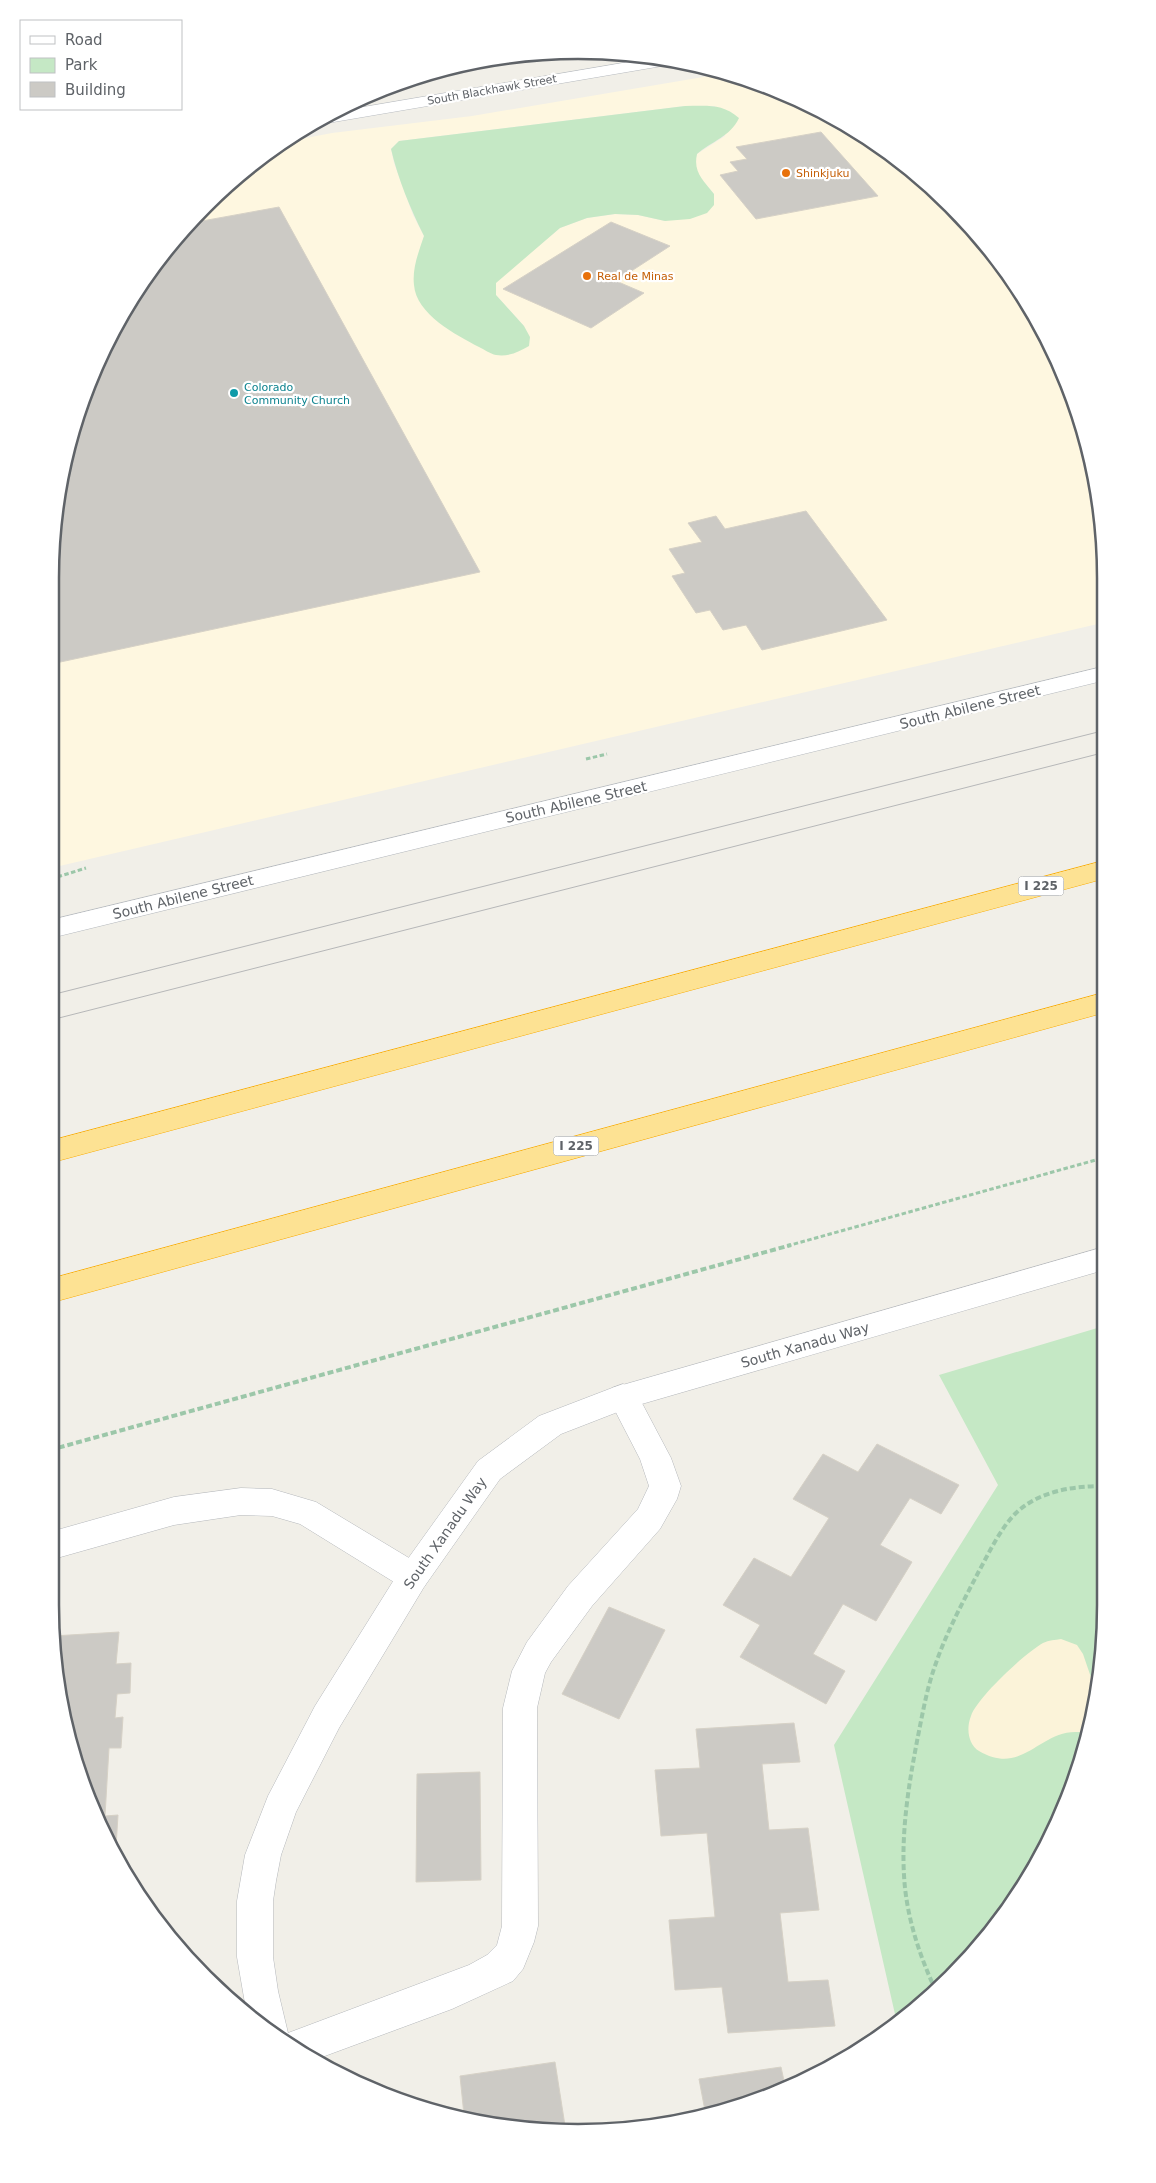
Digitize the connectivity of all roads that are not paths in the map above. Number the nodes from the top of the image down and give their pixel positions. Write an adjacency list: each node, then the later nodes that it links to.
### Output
1 (648, 63): 2 (street, South Blackhawk Street)
2 (341, 116)
3 (1097, 675): 7 (street, South Abilene Street)
4 (1097, 865): 6 (highway)
5 (1097, 871): 6 (highway, I 225)
6 (980, 903): 9 (highway, I 225)
7 (59, 927)
8 (1097, 1004): 11 (highway, I 225)
9 (59, 1150)
10 (1097, 1260): 12 (street, South Xanadu Way)
11 (59, 1288)
12 (623, 1397): 14 (street, South Xanadu Way); 16 (street)
13 (59, 1543): 14 (street)
14 (413, 1577): 15 (street, South Xanadu Way)
15 (267, 2021)
16 (302, 2045)

